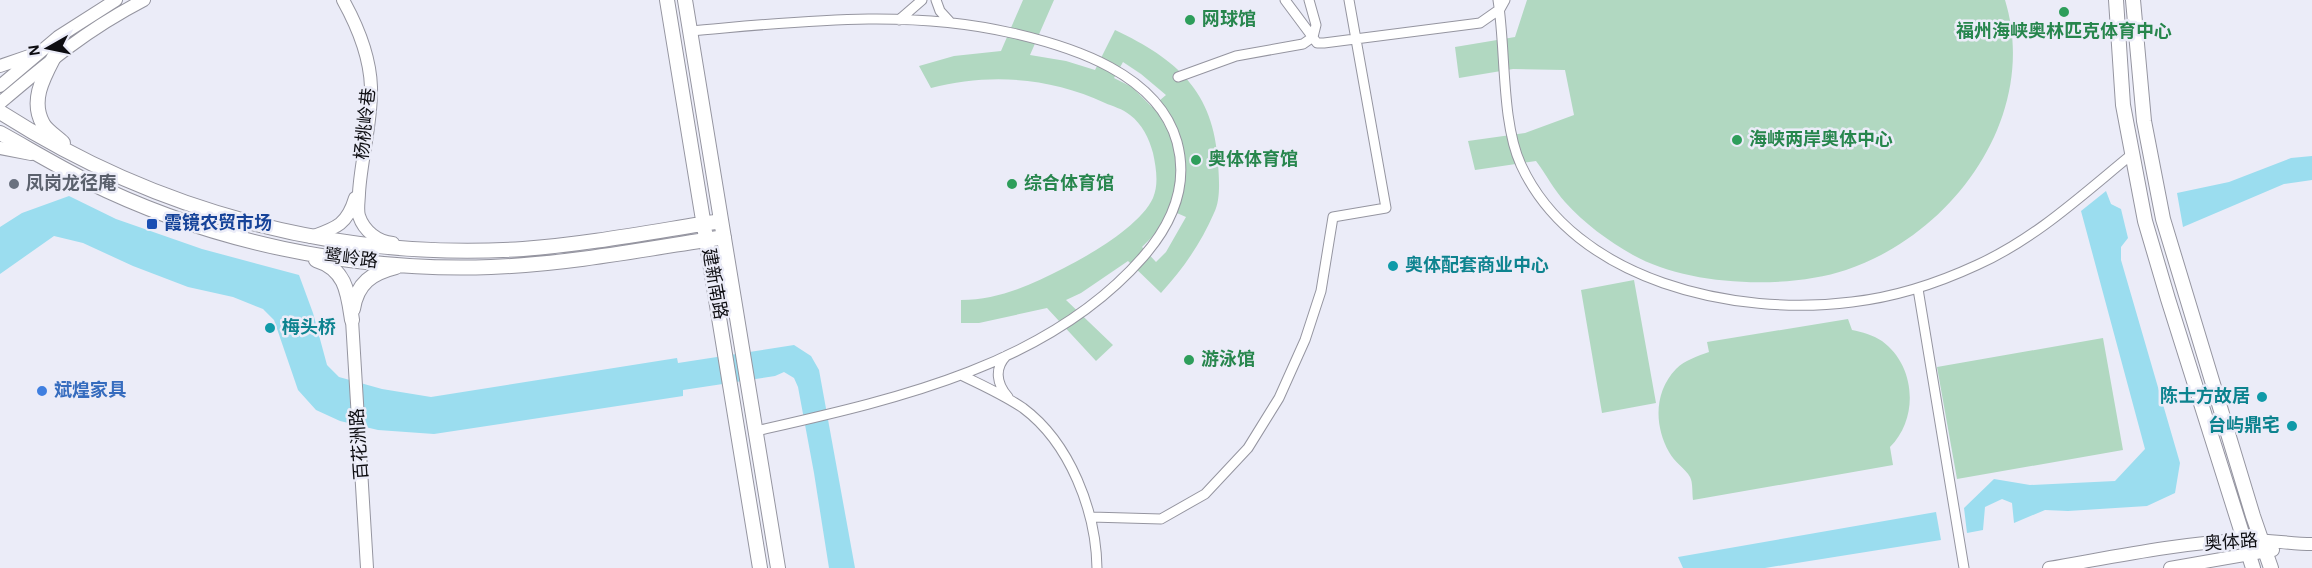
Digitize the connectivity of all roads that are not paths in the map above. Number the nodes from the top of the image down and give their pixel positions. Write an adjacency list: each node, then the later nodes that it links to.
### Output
1 (116, 0): 20 (street)
2 (144, 0): 20 (street)
3 (343, 0): 31 (street, 杨桃岭巷)
4 (666, 0): 33 (main road, 建新南路)
5 (685, 0): 17 (main road, 建新南路)
6 (921, 0): 15 (street)
7 (936, 0): 16 (street)
8 (1285, 0): 18 (street)
9 (1309, 0): 18 (street)
10 (1349, 0): 19 (street)
11 (1505, 0): 14 (street)
12 (2116, 0): 29 (main road)
13 (2133, 0): 49 (main road)
14 (1499, 5): 19 (street); 40 (street)
15 (899, 20): 16 (street); 17 (street)
16 (951, 23): 42 (street)
17 (690, 32): 32 (main road, 建新南路)
18 (1313, 37): 19 (street); 22 (street)
19 (1357, 39): 46 (street)
20 (47, 54): 21 (street); 23 (street); 24 (street); 30 (main road)
21 (0, 66)
22 (1178, 77)
23 (0, 86)
24 (0, 102)
25 (0, 112): 30 (main road, 鹭岭路)
26 (0, 132): 28 (main road, 鹭岭路)
27 (0, 148): 28 (street)
28 (39, 155): 37 (main road, 鹭岭路)
29 (2131, 155): 40 (street); 47 (main road)
30 (83, 161): 34 (main road, 鹭岭路)
31 (360, 182): 34 (street); 38 (street)
32 (721, 221): 33 (main road, 鹭岭路); 35 (main road, 建新南路)
33 (704, 224): 36 (main road, 建新南路); 38 (main road, 鹭岭路)
34 (310, 237): 38 (main road, 鹭岭路)
35 (724, 237): 36 (main road, 鹭岭路); 45 (main road, 建新南路)
36 (706, 240): 39 (main road, 鹭岭路); 52 (main road, 建新南路)
37 (286, 249): 39 (main road, 鹭岭路); 41 (main road)
38 (439, 250)
39 (403, 265): 41 (main road)
40 (1918, 289): 55 (street)
41 (352, 320): 51 (street, 百花洲路)
42 (1007, 355): 43 (street); 44 (street)
43 (961, 375): 44 (street); 45 (street)
44 (1009, 399): 46 (street)
45 (756, 431): 53 (main road, 建新南路)
46 (1091, 517): 54 (street)
47 (2244, 540): 49 (street, 奥体路); 50 (main road); 56 (street, 奥体路)
48 (2312, 544): 49 (street, 奥体路)
49 (2264, 546): 50 (street, 奥体路); 58 (main road)
50 (2250, 561): 57 (street, 奥体路)
51 (367, 568)
52 (760, 568)
53 (778, 568)
54 (1097, 568)
55 (1964, 568)
56 (2049, 568)
57 (2170, 568)
58 (2271, 568)

